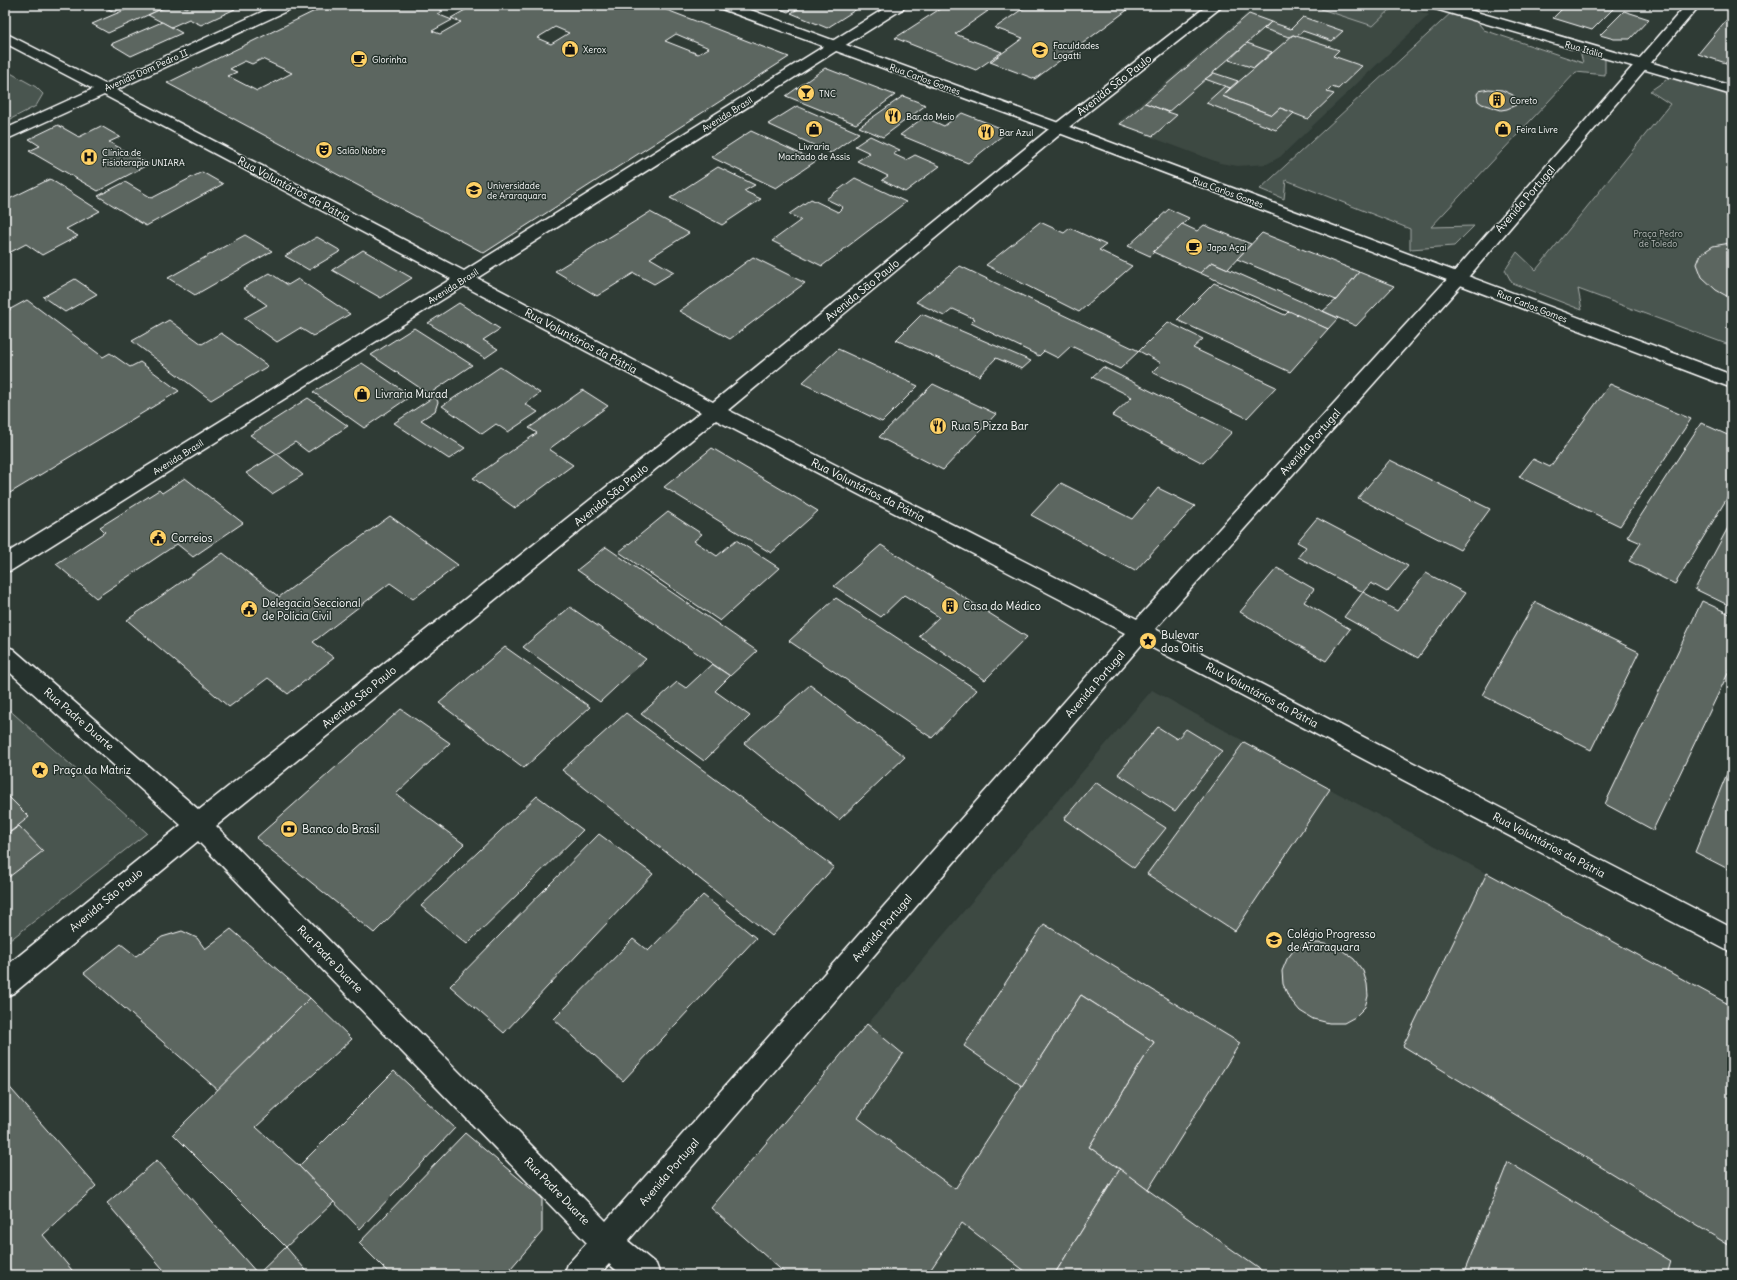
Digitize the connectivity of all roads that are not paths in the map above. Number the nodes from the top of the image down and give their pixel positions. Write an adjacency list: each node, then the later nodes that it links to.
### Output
1 (288, 5): 10 (street, Avenida Dom Pedro II)
2 (724, 5): 8 (street, Rua Carlos Gomes)
3 (899, 5): 8 (street, Avenida Brasil)
4 (1218, 5): 12 (street, Avenida São Paulo)
5 (1437, 5): 9 (street, Rua Itália)
6 (1693, 5): 9 (street, Avenida Portugal)
7 (5, 38): 10 (street, Rua Voluntários da Pátria)
8 (835, 46): 12 (street, Rua Carlos Gomes); 15 (street, Avenida Brasil)
9 (1640, 65): 11 (street, Rua Itália); 14 (street, Avenida Portugal)
10 (105, 89): 13 (street, Avenida Dom Pedro II); 15 (street, Rua Voluntários da Pátria)
11 (1732, 91)
12 (1059, 128): 14 (street, Rua Carlos Gomes); 17 (street, Avenida São Paulo)
13 (5, 135)
14 (1458, 278): 16 (street, Rua Carlos Gomes); 19 (street, Avenida Portugal)
15 (464, 279): 17 (street, Rua Voluntários da Pátria); 18 (street, Avenida Brasil)
16 (1732, 382)
17 (715, 411): 19 (street, Rua Voluntários da Pátria); 21 (street, Avenida São Paulo)
18 (5, 564)
19 (1140, 631): 22 (street, Rua Voluntários da Pátria); 24 (street, Avenida Portugal)
20 (5, 655): 21 (street, Rua Padre Duarte)
21 (199, 825): 23 (street, Avenida São Paulo); 24 (street, Rua Padre Duarte)
22 (1732, 941)
23 (5, 984)
24 (607, 1243): 25 (street, Avenida Portugal); 26 (street, Rua Padre Duarte)
25 (579, 1275)
26 (645, 1275)

